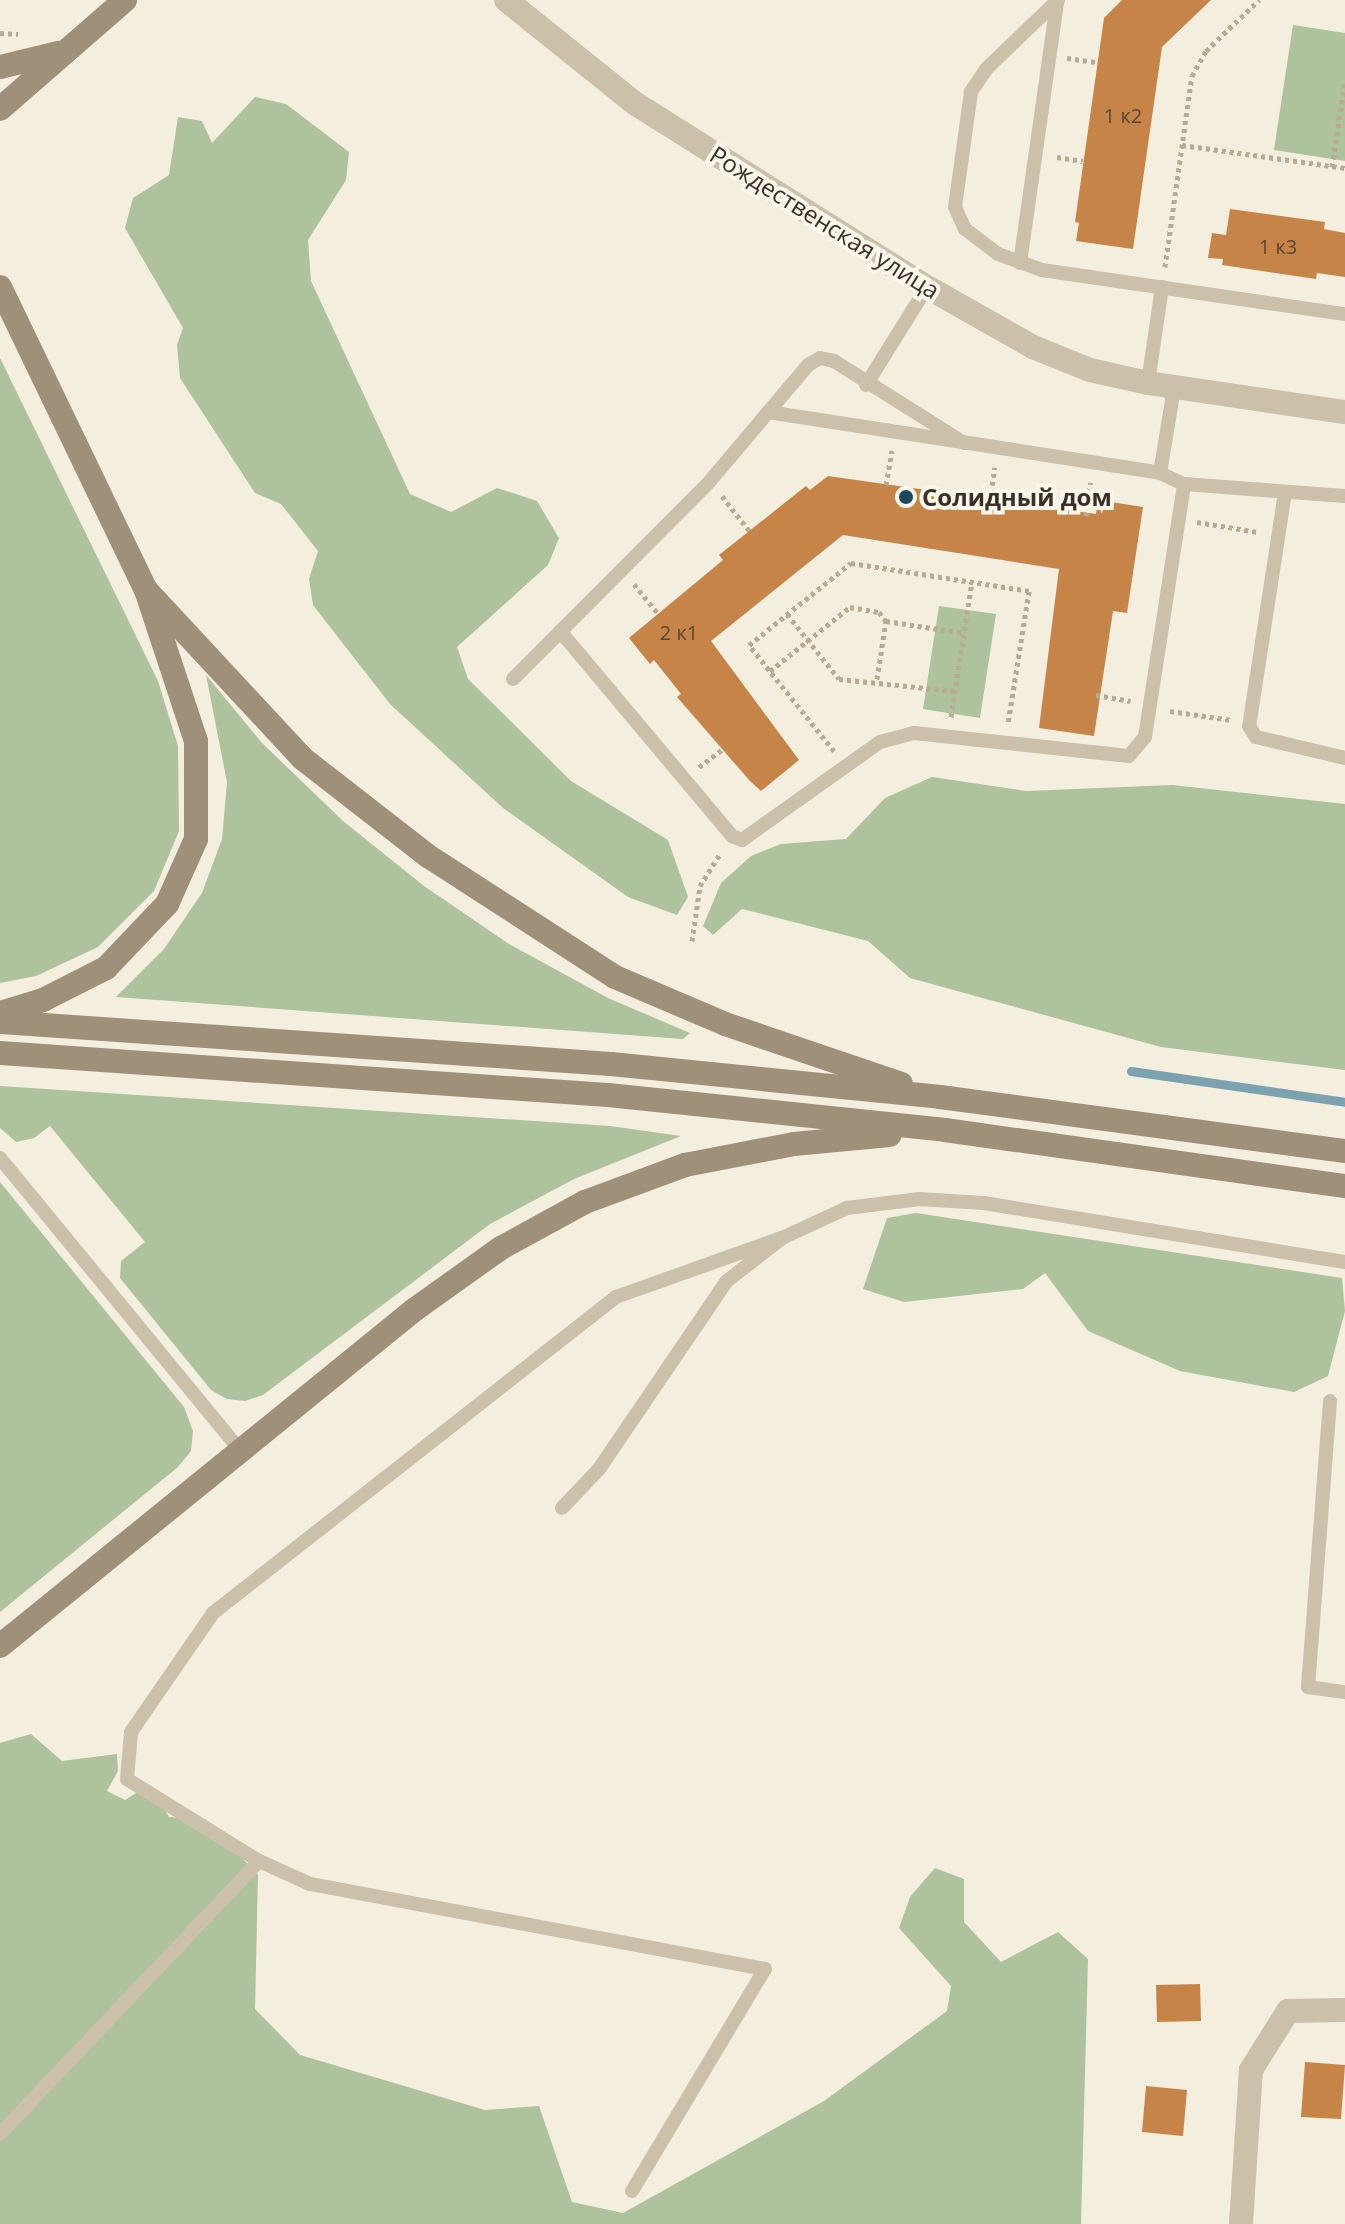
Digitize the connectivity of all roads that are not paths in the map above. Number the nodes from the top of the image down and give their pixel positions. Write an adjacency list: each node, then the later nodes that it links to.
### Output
1 (125, 0): 4 (main road)
2 (506, 0): 10 (street, Рождественская улица)
3 (1058, 1): 8 (lane); 8 (lane)
4 (68, 50): 5 (main road); 6 (main road)
5 (0, 67)
6 (8, 102): 7 (main road)
7 (0, 132)
8 (1020, 263): 11 (lane)
9 (0, 287): 23 (main road)
10 (927, 287): 13 (street, Рождественская улица); 14 (lane)
11 (1162, 287): 12 (lane); 13 (lane)
12 (1345, 314)
13 (1148, 383): 15 (street, Рождественская улица)
14 (866, 385): 16 (lane); 18 (lane)
15 (1174, 388): 17 (street, Рождественская улица); 19 (lane)
16 (768, 412): 18 (lane); 24 (lane)
17 (1345, 412)
18 (964, 443): 19 (lane)
19 (1160, 473): 20 (lane)
20 (1184, 484): 21 (lane); 24 (lane)
21 (1285, 492): 22 (lane); 26 (lane)
22 (1345, 496)
23 (146, 590): 27 (main road); 30 (main road)
24 (560, 631): 25 (lane)
25 (513, 679)
26 (1345, 758)
27 (0, 1013)
28 (0, 1022): 30 (main road)
29 (0, 1053): 31 (main road)
30 (940, 1097): 32 (main road)
31 (945, 1130): 34 (main road); 38 (main road)
32 (1345, 1151)
33 (0, 1158): 38 (lane)
34 (1345, 1186)
35 (782, 1238): 36 (lane); 39 (lane); 42 (lane)
36 (1345, 1262)
37 (1330, 1401): 41 (lane)
38 (240, 1450): 40 (main road)
39 (562, 1508)
40 (0, 1646)
41 (1345, 1692)
42 (259, 1861): 44 (lane); 45 (lane)
43 (1345, 2010): 46 (street)
44 (0, 2134)
45 (632, 2191)
46 (1241, 2224)

